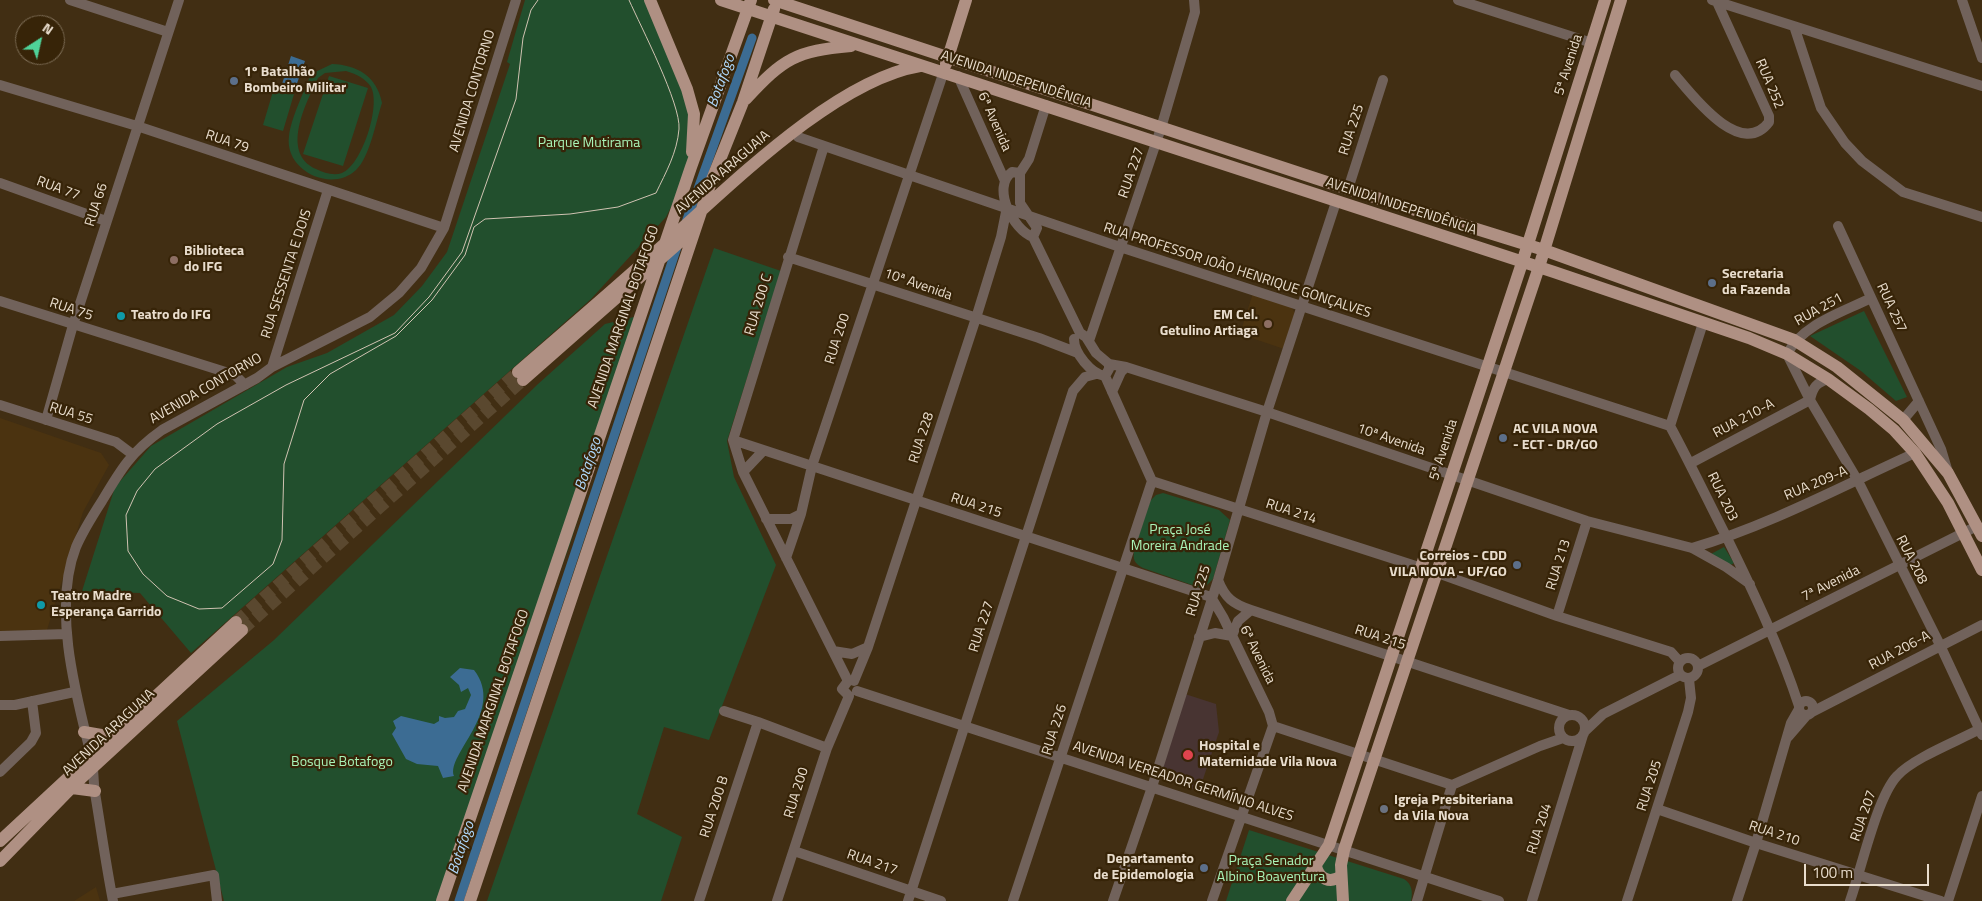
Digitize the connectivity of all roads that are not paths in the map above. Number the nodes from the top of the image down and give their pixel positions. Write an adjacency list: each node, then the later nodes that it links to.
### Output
1 (70, 0): 15 (street)
2 (179, 0): 17 (street, RUA 66)
3 (516, 0): 52 (street, AVENIDA CONTORNO)
4 (650, 0): 38 (main road)
5 (721, 0): 19 (main road, AVENIDA INDEPENDÊNCIA)
6 (751, 0): 38 (main road, AVENIDA MARGINAL BOTAFOGO)
7 (776, 0): 21 (main road, AVENIDA INDEPENDÊNCIA); 31 (main road)
8 (966, 0): 21 (main road, RUA 200)
9 (1194, 0): 34 (street, RUA 227)
10 (1458, 0): 18 (street)
11 (1605, 0): 18 (main road, 5ª Avenida)
12 (1621, 0): 58 (main road)
13 (1962, 0): 22 (street)
14 (1714, 1): 16 (street); 26 (street, RUA 252)
15 (87, 3): 17 (street)
16 (1794, 26): 30 (street); 49 (street)
17 (168, 32): 33 (street, RUA 66)
18 (1592, 43): 56 (main road, 5ª Avenida)
19 (858, 45): 20 (main road, AVENIDA INDEPENDÊNCIA); 31 (main road)
20 (887, 55): 23 (main road, AVENIDA INDEPENDÊNCIA); 25 (main road)
21 (949, 57): 23 (main road, AVENIDA ARAGUAIA); 24 (main road, RUA 200); 34 (main road, AVENIDA INDEPENDÊNCIA)
22 (1982, 58)
23 (923, 66): 24 (main road, AVENIDA INDEPENDÊNCIA); 25 (main road, AVENIDA ARAGUAIA)
24 (944, 71): 27 (main road, AVENIDA INDEPENDÊNCIA); 35 (main road, AVENIDA ARAGUAIA); 41 (street, RUA 200)
25 (890, 74): 39 (main road, AVENIDA ARAGUAIA)
26 (1675, 75)
27 (958, 76): 32 (main road, AVENIDA INDEPENDÊNCIA); 42 (street, 6ª Avenida)
28 (1383, 80): 44 (street, RUA 225)
29 (0, 85): 33 (street, RUA 79)
30 (1982, 86)
31 (743, 102): 194 (main road)
32 (1046, 106): 36 (main road, AVENIDA INDEPENDÊNCIA); 40 (street)
33 (137, 126): 45 (street, RUA 79); 50 (street, RUA 66)
34 (1161, 128): 36 (street, RUA 227); 44 (main road, AVENIDA INDEPENDÊNCIA)
35 (798, 137): 37 (street, RUA PROFESSOR JOÃO HENRIQUE GONÇALVES); 39 (main road, AVENIDA ARAGUAIA)
36 (1156, 143): 46 (main road, AVENIDA INDEPENDÊNCIA); 57 (street, RUA 227)
37 (824, 146): 41 (street, RUA PROFESSOR JOÃO HENRIQUE GONÇALVES); 59 (street, RUA 200 C)
38 (691, 167): 193 (main road, AVENIDA MARGINAL BOTAFOGO)
39 (751, 172): 81 (main road, AVENIDA ARAGUAIA)
40 (1020, 173): 42 (street); 48 (street, 6ª Avenida)
41 (910, 174): 47 (street, RUA PROFESSOR JOÃO HENRIQUE GONÇALVES); 62 (street, RUA 200)
42 (1004, 179): 47 (street, 6ª Avenida)
43 (0, 183): 50 (street, RUA 77)
44 (1348, 189): 56 (main road, AVENIDA INDEPENDÊNCIA)
45 (328, 190): 52 (street, RUA 79); 76 (street, RUA SESSENTA E DOIS)
46 (1336, 202): 60 (main road, AVENIDA INDEPENDÊNCIA); 65 (street, RUA 225)
47 (1007, 207): 48 (street, RUA PROFESSOR JOÃO HENRIQUE GONÇALVES); 53 (street, 6ª Avenida); 54 (street, RUA 228)
48 (1028, 214): 55 (street, 6ª Avenida); 57 (street, RUA PROFESSOR JOÃO HENRIQUE GONÇALVES)
49 (1982, 217)
50 (106, 222): 68 (street, RUA 66)
51 (1838, 226): 63 (street, RUA 257)
52 (444, 228): 76 (street, AVENIDA CONTORNO)
53 (1021, 228): 54 (street); 55 (street, 6ª Avenida)
54 (1000, 237): 66 (street, RUA 228)
55 (1033, 237): 69 (street, 6ª Avenida)
56 (1527, 245): 58 (main road, AVENIDA INDEPENDÊNCIA); 60 (main road, 5ª Avenida)
57 (1120, 248): 65 (street, RUA PROFESSOR JOÃO HENRIQUE GONÇALVES); 72 (street, RUA 227)
58 (1544, 250): 61 (main road); 71 (main road, AVENIDA INDEPENDÊNCIA)
59 (788, 256): 62 (street, 10ª Avenida); 92 (street, RUA 200 C)
60 (1522, 263): 61 (main road, AVENIDA INDEPENDÊNCIA); 78 (main road, 5ª Avenida)
61 (1539, 267): 67 (main road, AVENIDA INDEPENDÊNCIA); 79 (main road)
62 (873, 284): 66 (street, 10ª Avenida); 97 (street, RUA 200)
63 (1871, 298): 71 (street, RUA 251); 86 (street, RUA 257)
64 (0, 301): 68 (street, RUA 75)
65 (1302, 306): 78 (street, RUA PROFESSOR JOÃO HENRIQUE GONÇALVES); 88 (street, RUA 225)
66 (976, 318): 70 (street, 10ª Avenida); 105 (street, RUA 228)
67 (1703, 323): 74 (main road, AVENIDA INDEPENDÊNCIA); 91 (street)
68 (73, 325): 83 (street, RUA 75); 89 (street, RUA 66)
69 (1077, 336): 70 (street, 10ª Avenida); 72 (street, 6ª Avenida); 73 (street, 6ª Avenida)
70 (1039, 338): 73 (street, 10ª Avenida)
71 (1794, 340): 74 (street, RUA 251); 90 (main road, AVENIDA INDEPENDÊNCIA)
72 (1089, 341): 75 (street, 6ª Avenida)
73 (1078, 354): 80 (street, 6ª Avenida)
74 (1787, 354): 82 (main road, AVENIDA INDEPENDÊNCIA); 85 (street, RUA 208)
75 (1109, 364): 77 (street, 10ª Avenida); 80 (street)
76 (272, 367): 83 (street, AVENIDA CONTORNO)
77 (1126, 367): 84 (street); 88 (street, 10ª Avenida)
78 (1486, 368): 79 (street, RUA PROFESSOR JOÃO HENRIQUE GONÇALVES); 100 (main road, 5ª Avenida)
79 (1503, 374): 91 (street, RUA PROFESSOR JOÃO HENRIQUE GONÇALVES); 101 (main road)
80 (1100, 375): 84 (street, 6ª Avenida); 115 (street, RUA 227)
81 (521, 376)
82 (1828, 379): 85 (street); 94 (main road, AVENIDA INDEPENDÊNCIA)
83 (246, 385): 95 (street, AVENIDA CONTORNO)
84 (1112, 392): 102 (street, 6ª Avenida)
85 (1810, 400): 96 (street, RUA 210-A); 103 (street, RUA 208)
86 (1919, 401): 90 (street); 99 (street, RUA 257)
87 (0, 405): 89 (street, RUA 55)
88 (1267, 412): 100 (street, 10ª Avenida); 108 (street, RUA 225)
89 (46, 420): 95 (street, RUA 55)
90 (1903, 420): 99 (main road, AVENIDA INDEPENDÊNCIA)
91 (1670, 426): 96 (street, RUA 203)
92 (733, 440): 93 (street, RUA 215); 98 (street)
93 (763, 451): 97 (street, RUA 215); 98 (street)
94 (1915, 453): 103 (street, RUA 209-A); 106 (main road, AVENIDA INDEPENDÊNCIA)
95 (132, 454): 134 (street, AVENIDA CONTORNO)
96 (1691, 463): 117 (street, RUA 203)
97 (812, 466): 105 (street, RUA 215); 109 (street, RUA 200)
98 (743, 472): 110 (street)
99 (1948, 473): 104 (main road, AVENIDA INDEPENDÊNCIA)
100 (1451, 475): 101 (street, 10ª Avenida); 116 (main road, 5ª Avenida)
101 (1466, 480): 111 (street, 10ª Avenida); 126 (main road)
102 (1152, 481): 107 (street, RUA 214); 119 (street, RUA 226)
103 (1858, 482): 117 (street, RUA 209-A); 121 (street, RUA 208)
104 (1962, 497): 106 (main road); 113 (main road, AVENIDA INDEPENDÊNCIA)
105 (916, 501): 115 (street, RUA 215); 139 (street, RUA 228)
106 (1948, 503): 114 (main road, AVENIDA INDEPENDÊNCIA)
107 (1227, 506): 108 (street, RUA 214); 112 (street)
108 (1237, 509): 112 (street, RUA 225); 123 (street, RUA 214)
109 (801, 514): 110 (street); 120 (street, RUA 200)
110 (766, 519): 120 (street)
111 (1586, 521): 118 (street, 10ª Avenida); 131 (street, RUA 213)
112 (1234, 522): 127 (street, RUA 225)
113 (1979, 531): 114 (street, 7ª Avenida)
114 (1964, 533): 121 (street, 7ª Avenida); 124 (main road, AVENIDA INDEPENDÊNCIA)
115 (1026, 537): 122 (street, RUA 215); 157 (street, RUA 227)
116 (1431, 538): 123 (main road, 5ª Avenida); 126 (main road)
117 (1727, 538): 118 (street); 128 (street, RUA 203)
118 (1692, 548): 128 (street, 10ª Avenida)
119 (1126, 556): 122 (street, RUA 226); 125 (street)
120 (786, 558): 140 (street)
121 (1898, 565): 133 (street, 7ª Avenida); 138 (street, RUA 208)
122 (1122, 568): 125 (street, RUA 215); 168 (street, RUA 226)
123 (1422, 568): 141 (main road, 5ª Avenida)
124 (1982, 570)
125 (1133, 572): 129 (street, RUA 215)
126 (1435, 572): 131 (street); 142 (main road)
127 (1218, 580): 129 (street, RUA 225); 130 (street, RUA 215)
128 (1750, 584): 133 (street, RUA 203)
129 (1211, 597): 136 (street, 6ª Avenida); 137 (street, RUA 225)
130 (1250, 610): 136 (street); 141 (street, RUA 215)
131 (1557, 616): 143 (street)
132 (1982, 625): 138 (street, RUA 206-A)
133 (1771, 631): 144 (street, 7ª Avenida); 151 (street, RUA 203)
134 (67, 634): 135 (street); 147 (street, AVENIDA CONTORNO)
135 (0, 636)
136 (1232, 636): 137 (street); 159 (street, 6ª Avenida)
137 (1199, 637): 174 (street, RUA 225)
138 (1940, 645): 151 (street, RUA 206-A); 161 (street, RUA 208)
139 (868, 648): 140 (street); 146 (street, RUA 228)
140 (834, 651): 146 (street)
141 (1391, 656): 142 (street, RUA 215); 167 (main road, 5ª Avenida)
142 (1408, 662): 150 (street, RUA 215); 169 (main road)
143 (1680, 662): 144 (street); 145 (street)
144 (1698, 666): 145 (street)
145 (1685, 677): 153 (street); 178 (street, RUA 205)
146 (852, 687): 157 (street, AVENIDA VEREADOR GERMÍNIO ALVES); 166 (street, RUA 200)
147 (74, 692): 148 (street); 160 (street, AVENIDA CONTORNO)
148 (32, 701): 149 (street); 172 (street)
149 (0, 705)
150 (1546, 708): 154 (street, RUA 215); 158 (street)
151 (1806, 708): 181 (street)
152 (724, 711): 156 (street)
153 (1603, 714): 155 (street); 163 (street)
154 (1569, 715): 155 (street); 158 (street)
155 (1581, 719): 163 (street)
156 (758, 722): 166 (street); 195 (street, RUA 200 B)
157 (964, 725): 168 (street, AVENIDA VEREADOR GERMÍNIO ALVES); 190 (street, RUA 227)
158 (1559, 725): 164 (street); 165 (street)
159 (1273, 726): 167 (street); 179 (street)
160 (84, 732): 162 (main road); 170 (street, AVENIDA CONTORNO)
161 (1981, 732): 188 (street, RUA 207)
162 (117, 733): 170 (main road, AVENIDA ARAGUAIA); 170 (main road, AVENIDA ARAGUAIA)
163 (1584, 733): 164 (street); 171 (street, RUA 204)
164 (1565, 740): 165 (street); 171 (street)
165 (1540, 746): 173 (street)
166 (827, 748): 184 (street, RUA 200)
167 (1360, 755): 169 (street); 182 (main road, 5ª Avenida)
168 (1060, 757): 174 (street, AVENIDA VEREADOR GERMÍNIO ALVES); 198 (street, RUA 226)
169 (1376, 760): 173 (street); 183 (main road)
170 (91, 763): 175 (main road, AVENIDA ARAGUAIA); 176 (street, AVENIDA CONTORNO); 180 (main road, AVENIDA ARAGUAIA)
171 (1575, 766): 205 (street, RUA 204)
172 (0, 772)
173 (1452, 785): 187 (street)
174 (1152, 787): 179 (street, AVENIDA VEREADOR GERMÍNIO ALVES); 199 (street, RUA 225)
175 (72, 788): 176 (main road); 185 (main road, AVENIDA ARAGUAIA)
176 (95, 791): 191 (street, AVENIDA CONTORNO)
177 (1982, 796): 210 (street)
178 (1657, 809): 181 (street, RUA 210); 206 (street, RUA 205)
179 (1240, 815): 182 (street, AVENIDA VEREADOR GERMÍNIO ALVES); 200 (street)
180 (0, 841)
181 (1756, 843): 188 (street, RUA 210); 207 (street)
182 (1329, 845): 183 (street, AVENIDA VEREADOR GERMÍNIO ALVES); 186 (main road, 5ª Avenida)
183 (1344, 850): 187 (street, AVENIDA VEREADOR GERMÍNIO ALVES); 189 (main road)
184 (794, 851): 190 (street, RUA 217); 196 (street, RUA 200)
185 (0, 861)
186 (1316, 866): 189 (main road); 201 (main road, 5ª Avenida)
187 (1423, 875): 203 (street); 204 (street, AVENIDA VEREADOR GERMÍNIO ALVES)
188 (1859, 875): 208 (street, RUA 207); 209 (street, RUA 210)
189 (1341, 876): 202 (main road)
190 (909, 896): 197 (street, RUA 217)
191 (112, 898): 192 (street)
192 (217, 901)
193 (442, 901)
194 (470, 901)
195 (699, 901)
196 (777, 901)
197 (942, 901)
198 (1013, 901)
199 (1113, 901)
200 (1212, 901)
201 (1292, 901)
202 (1343, 901)
203 (1417, 901)
204 (1499, 901)
205 (1532, 901)
206 (1627, 901)
207 (1737, 901)
208 (1850, 901)
209 (1941, 901)
210 (1948, 901)

